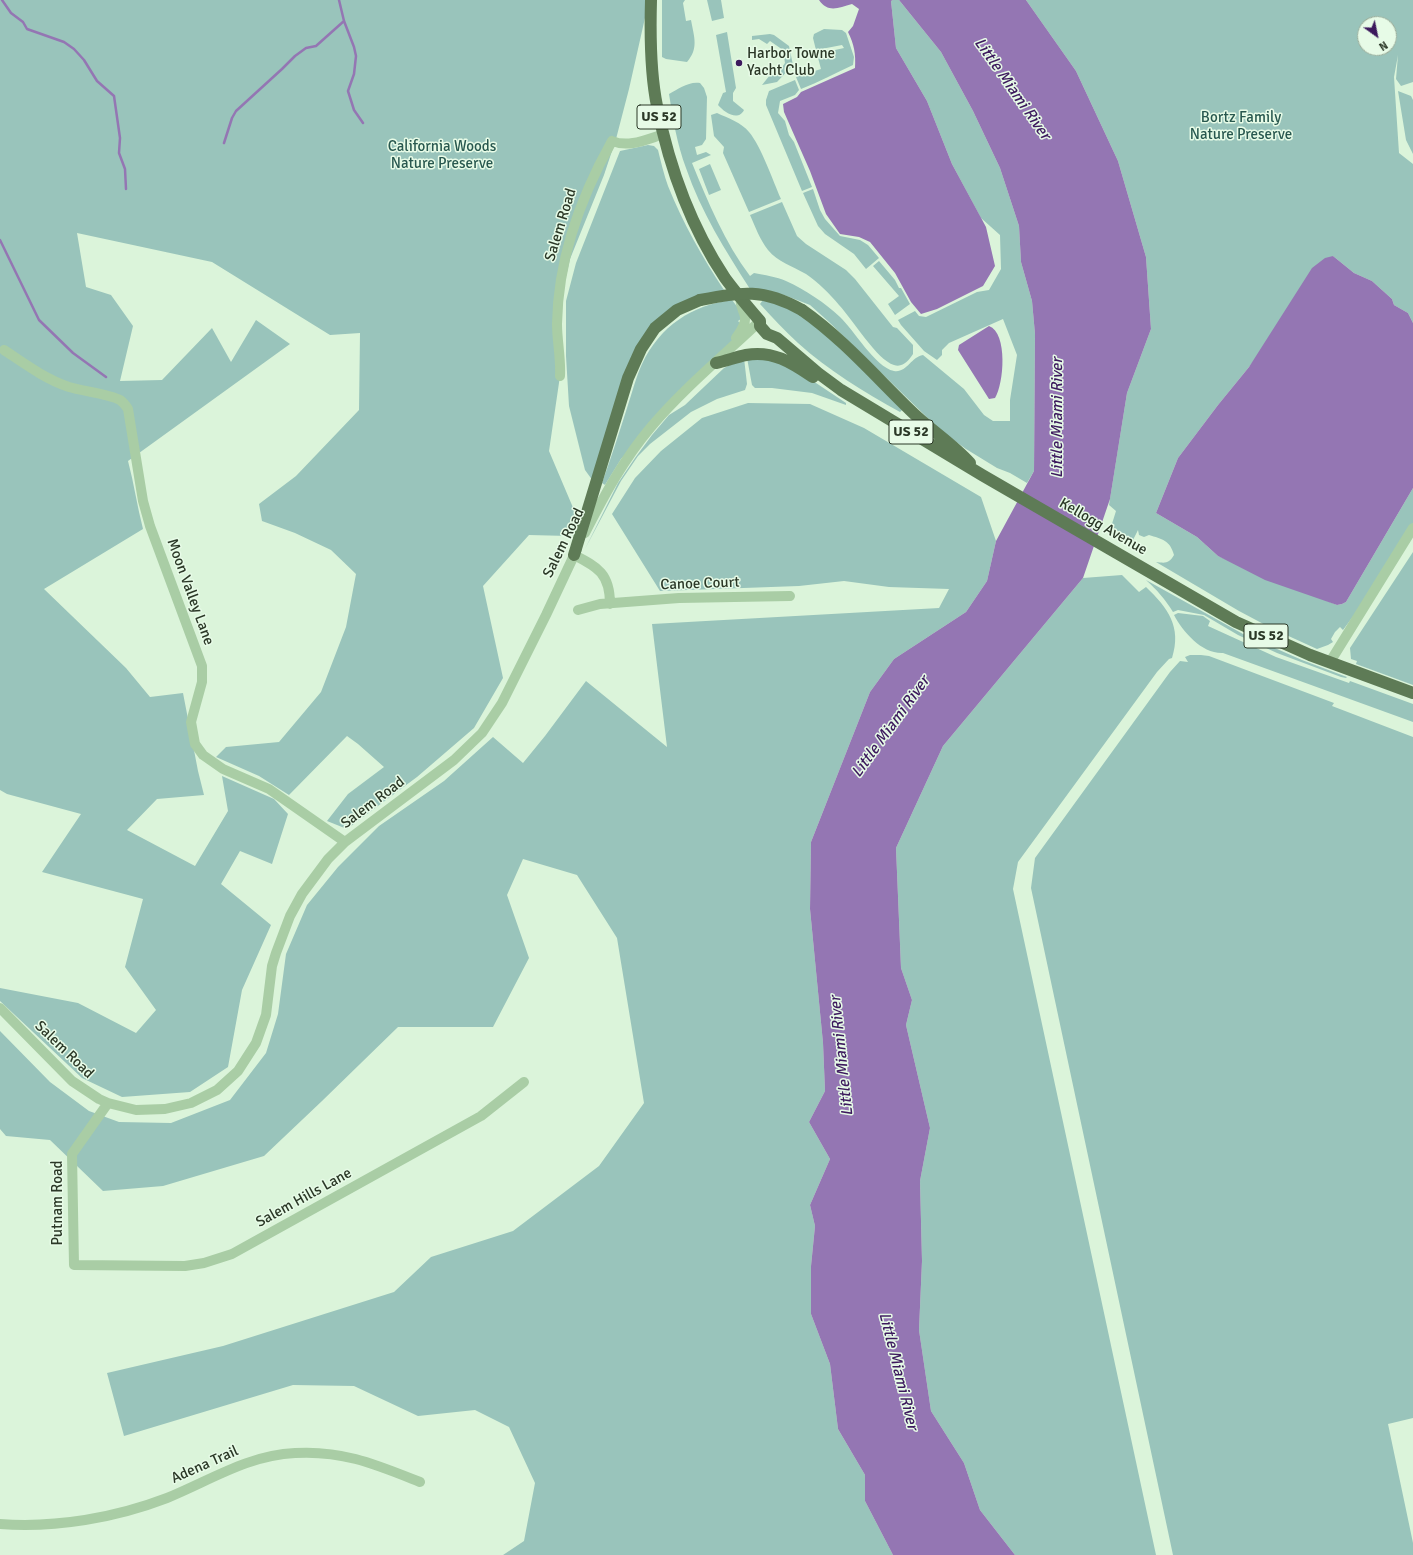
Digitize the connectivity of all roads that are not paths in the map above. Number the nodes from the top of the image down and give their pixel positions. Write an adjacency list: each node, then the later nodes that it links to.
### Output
1 (651, 0): 2 (main road, Kellogg Avenue / US 52)
2 (664, 134): 3 (main road, Kellogg Avenue / US 52); 8 (street, Salem Road)
3 (741, 298): 4 (main road, Kellogg Avenue / US 52); 5 (street, Salem Road)
4 (760, 321): 5 (street, Salem Road); 9 (main road, Kellogg Avenue / US 52)
5 (730, 349): 7 (street, Salem Road)
6 (4, 350): 18 (street, Moon Valley Lane)
7 (716, 363): 9 (main road); 12 (street, Salem Road)
8 (560, 376)
9 (841, 390): 10 (main road, Kellogg Avenue / US 52)
10 (982, 475): 12 (main road, bridge); 16 (main road, Kellogg Avenue / US 52)
11 (1413, 528): 16 (street)
12 (574, 555): 14 (street); 18 (street, Salem Road)
13 (790, 596): 14 (street, Canoe Court)
14 (610, 604): 15 (street, Canoe Court)
15 (578, 610)
16 (1330, 662): 17 (main road, Kellogg Avenue / US 52)
17 (1413, 693)
18 (346, 842): 21 (street, Salem Road)
19 (0, 1008): 21 (street, Salem Road)
20 (524, 1082): 22 (street, Salem Hills Lane)
21 (108, 1103): 22 (street, Putnam Road)
22 (74, 1265)
23 (420, 1482): 24 (street, Adena Trail)
24 (0, 1524)

